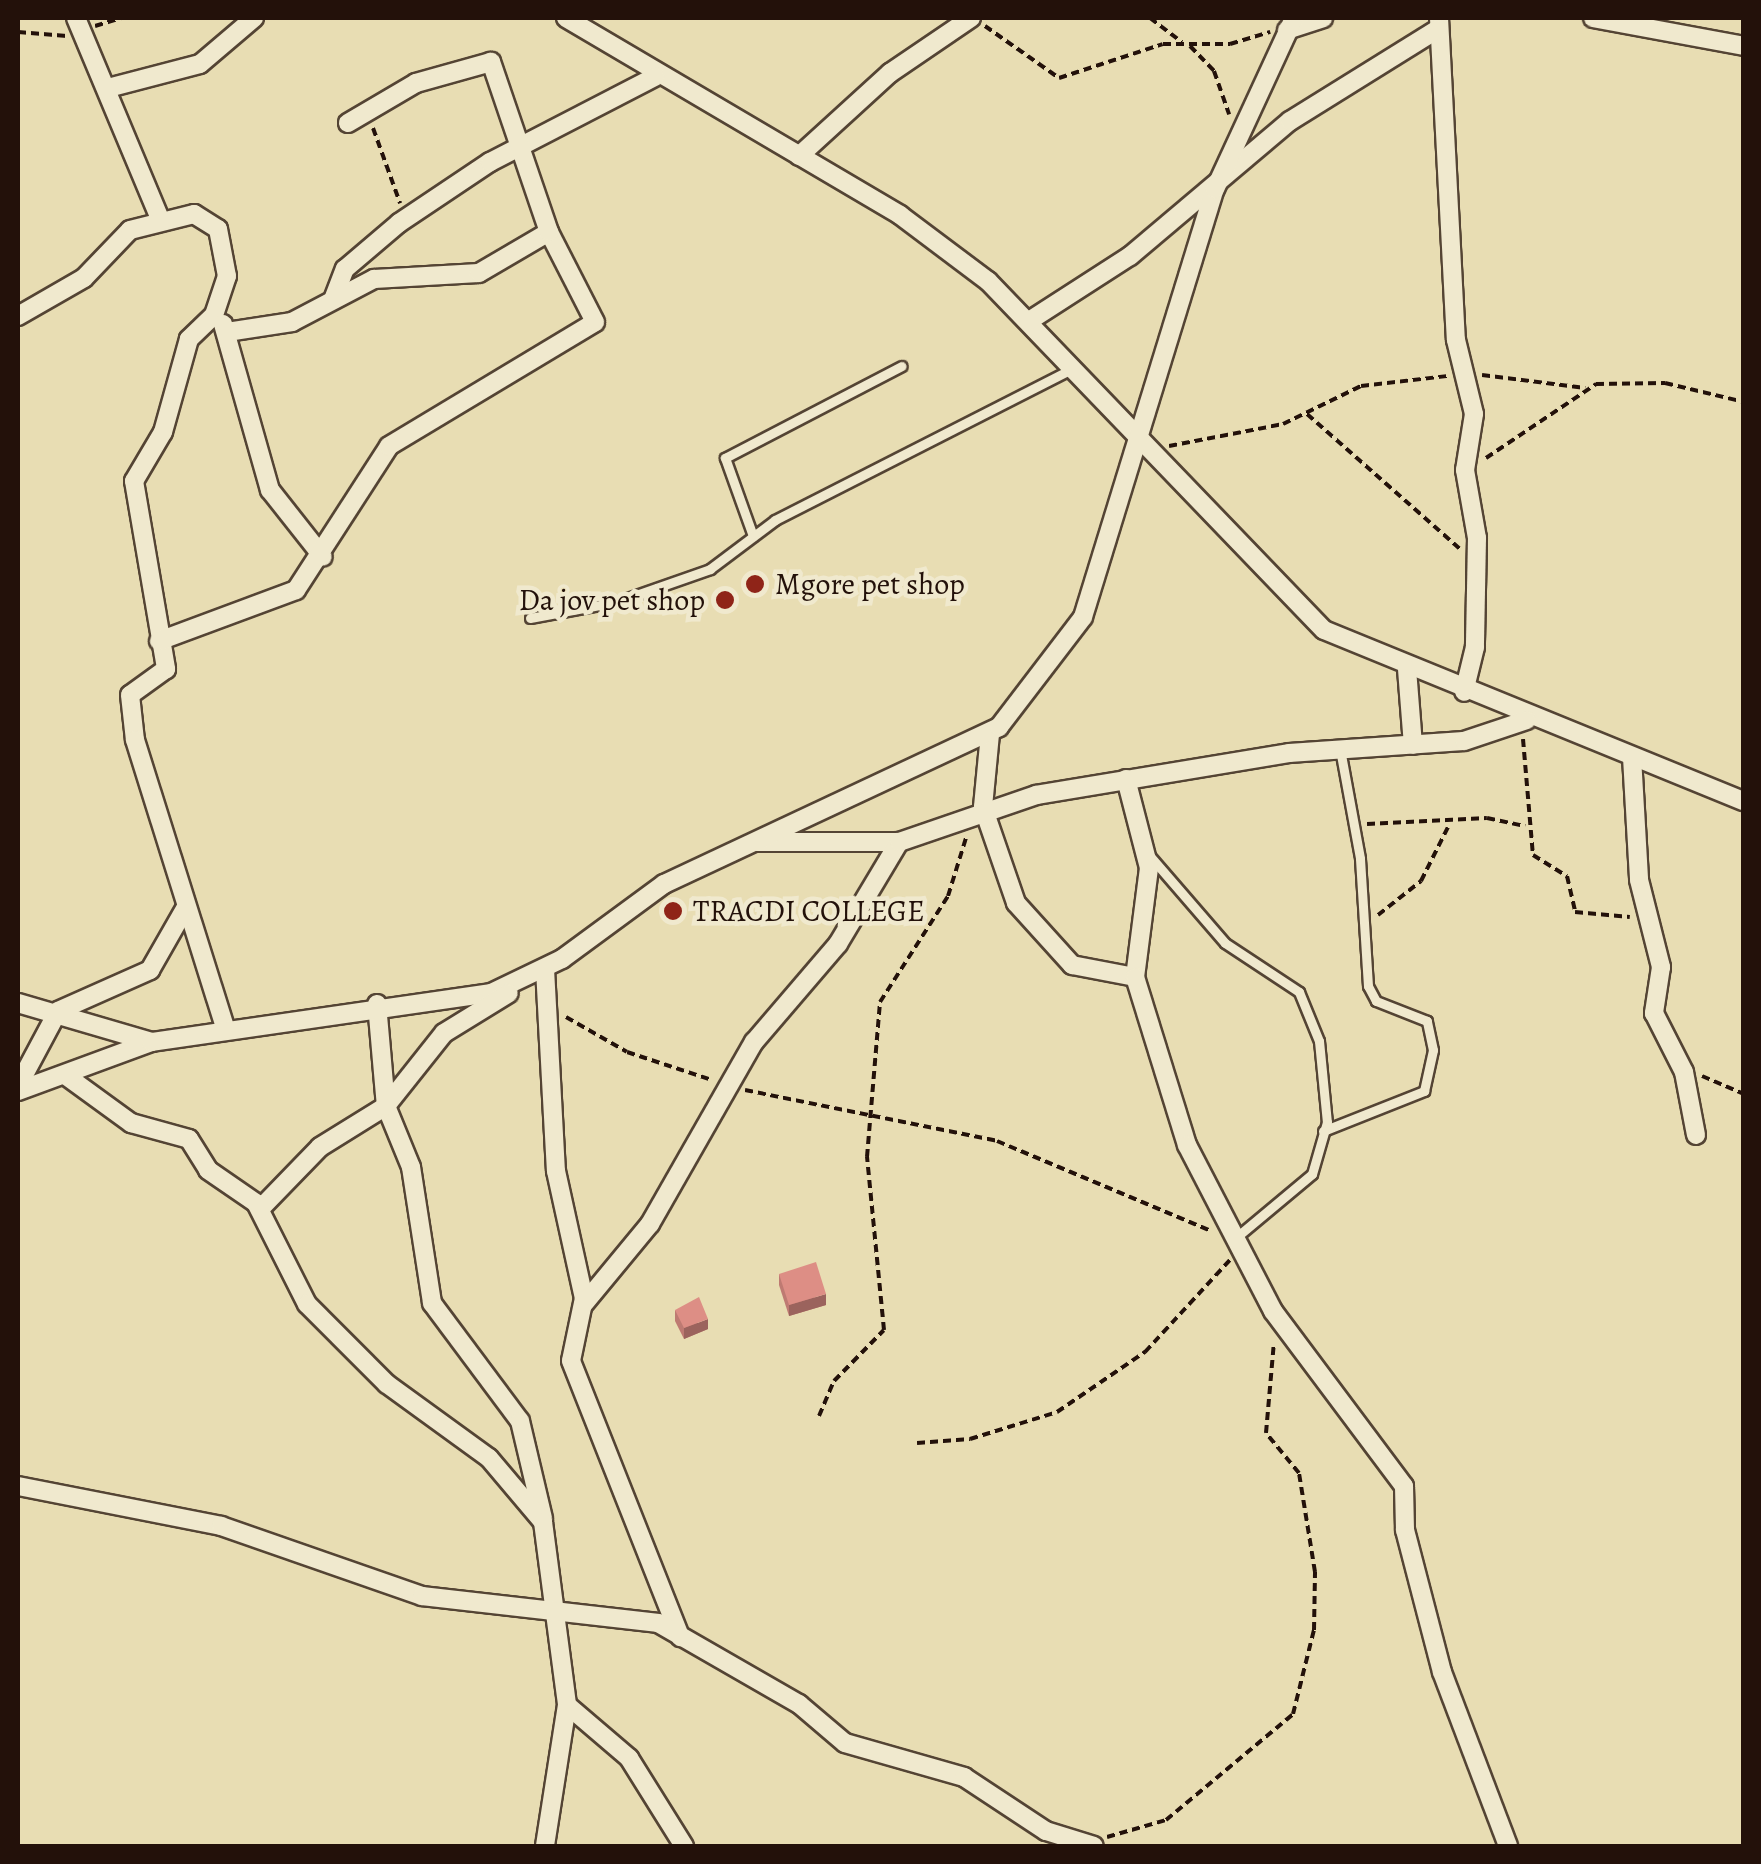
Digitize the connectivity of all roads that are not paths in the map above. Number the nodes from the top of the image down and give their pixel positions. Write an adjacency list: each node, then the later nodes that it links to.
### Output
1 (76, 18): 13 (street)
2 (254, 18): 13 (street)
3 (972, 18): 16 (street)
4 (1324, 18): 8 (street)
5 (1593, 18): 10 (street)
6 (575, 21): 12 (street)
7 (1438, 23): 17 (street); 33 (street)
8 (1290, 24): 17 (street)
9 (1744, 31): 10 (street)
10 (1716, 44): 11 (street)
11 (1744, 46)
12 (656, 77): 15 (street); 16 (street)
13 (108, 88): 18 (street)
14 (348, 122): 15 (street)
15 (523, 149): 19 (street); 20 (street)
16 (799, 156): 23 (street)
17 (1215, 189): 23 (street); 27 (street)
18 (160, 219): 21 (street); 22 (street)
19 (549, 232): 20 (street); 29 (street)
20 (334, 297): 24 (street)
21 (214, 315): 24 (street); 31 (street)
22 (18, 316)
23 (1029, 321): 26 (street)
24 (228, 332): 29 (street)
25 (902, 366): 28 (lane)
26 (1070, 370): 27 (street); 28 (lane)
27 (1134, 434): 32 (street); 35 (street)
28 (753, 536): 30 (lane)
29 (323, 558): 31 (street)
30 (530, 618)
31 (159, 641): 45 (street)
32 (1408, 668): 33 (street); 36 (street)
33 (1464, 692): 34 (street)
34 (1520, 722): 36 (street); 38 (street)
35 (990, 734): 41 (street); 42 (street)
36 (1412, 745): 37 (street)
37 (1340, 749): 39 (street); 57 (lane)
38 (1632, 756): 40 (street); 58 (street)
39 (1126, 779): 41 (street); 44 (street)
40 (1744, 801)
41 (979, 808): 43 (street); 47 (street)
42 (756, 842): 43 (street); 46 (street)
43 (899, 842): 61 (street)
44 (1147, 853): 47 (street); 57 (lane)
45 (186, 907): 51 (street); 52 (street)
46 (545, 969): 48 (street); 61 (street)
47 (1136, 976): 60 (street)
48 (525, 980): 50 (street); 56 (street)
49 (18, 1003): 51 (street)
50 (377, 1004): 52 (street); 56 (street)
51 (58, 1011): 53 (street); 55 (street)
52 (224, 1028): 53 (street)
53 (151, 1042): 54 (street)
54 (65, 1075): 55 (street); 59 (street)
55 (18, 1089)
56 (386, 1106): 59 (street); 63 (street)
57 (1324, 1131): 60 (lane)
58 (1696, 1135)
59 (260, 1209): 63 (street)
60 (1233, 1241): 70 (street)
61 (584, 1305): 65 (street)
62 (18, 1486): 64 (street)
63 (544, 1522): 64 (street)
64 (553, 1608): 65 (street); 66 (street)
65 (680, 1637): 69 (street)
66 (566, 1704): 67 (street); 68 (street)
67 (545, 1846)
68 (684, 1846)
69 (1095, 1846)
70 (1508, 1846)

